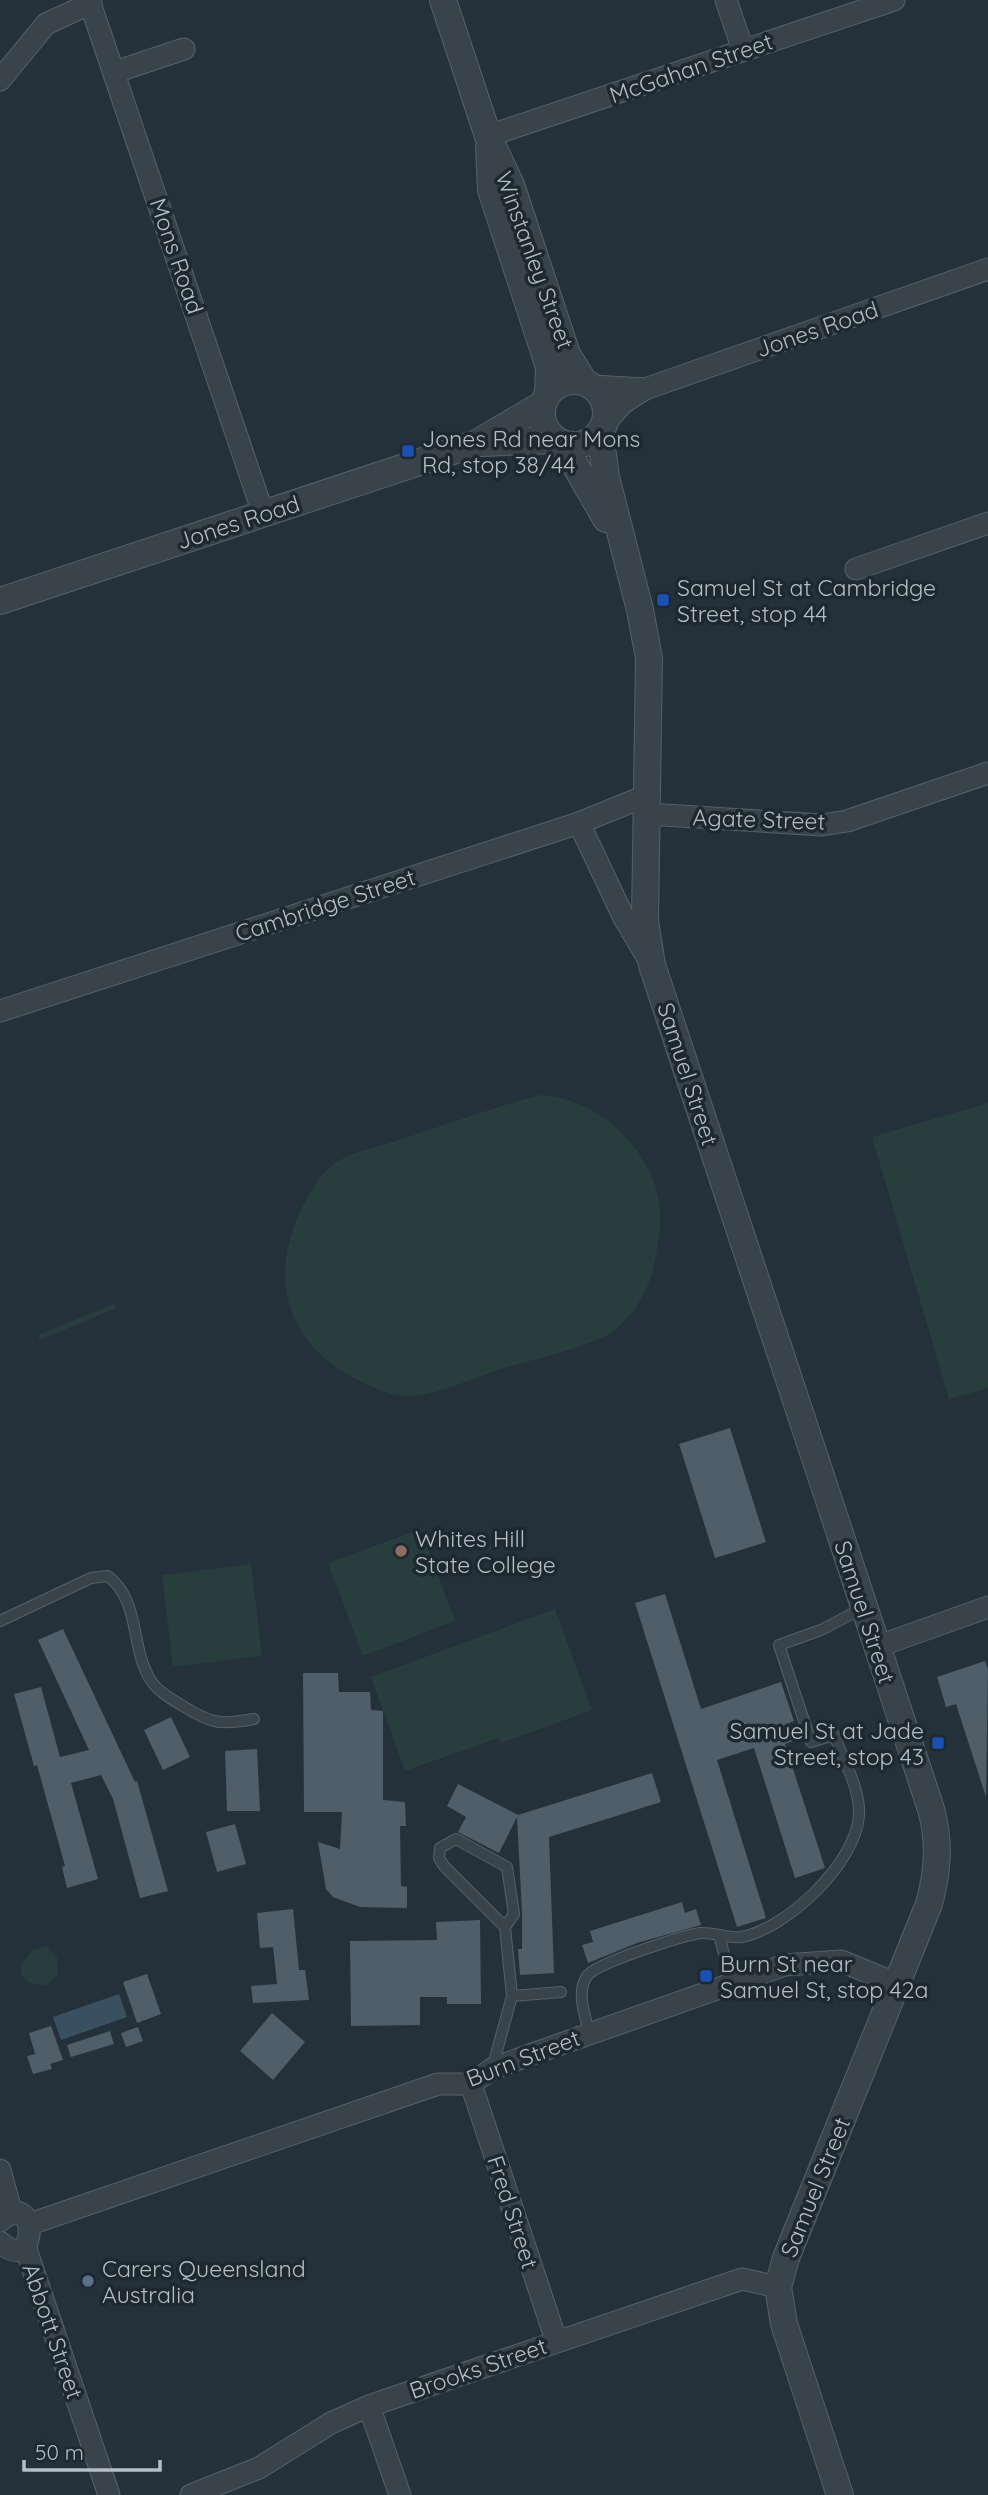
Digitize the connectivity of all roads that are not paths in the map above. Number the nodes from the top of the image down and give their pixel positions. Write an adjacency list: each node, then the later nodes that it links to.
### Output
1 (443, 0): 9 (street, Winstanley Street)
2 (726, 0): 6 (street)
3 (894, 0): 6 (street, McGahan Street)
4 (90, 2): 7 (street, Mons Road); 8 (street)
5 (184, 48): 7 (street)
6 (743, 50): 9 (street, McGahan Street)
7 (115, 72): 17 (street, Mons Road)
8 (0, 80)
9 (488, 136): 11 (street, Winstanley Street); 13 (street, Winstanley Street)
10 (988, 269): 12 (street, Jones Road)
11 (588, 384): 12 (street, Jones Road); 13 (street); 14 (street)
12 (645, 389): 14 (street, Jones Road)
13 (546, 399): 15 (street); 16 (street, Jones Road)
14 (603, 427): 15 (street); 19 (street, Samuel Street)
15 (559, 442): 16 (street, Jones Road); 19 (street, Samuel Street)
16 (477, 443): 17 (street, Jones Road)
17 (263, 513): 21 (street, Jones Road)
18 (988, 523): 20 (street)
19 (623, 551): 23 (street, Samuel Street)
20 (856, 569)
21 (0, 601)
22 (988, 773): 23 (street, Agate Street)
23 (648, 804): 24 (street, Cambridge Street); 25 (street, Samuel Street)
24 (579, 823): 25 (street, Samuel Street); 26 (street, Cambridge Street)
25 (652, 965): 28 (street, Samuel Street)
26 (0, 1012)
27 (988, 1607): 30 (street)
28 (863, 1608): 30 (street, Samuel Street); 33 (lane)
29 (0, 1621): 31 (lane)
30 (876, 1647): 35 (street, Samuel Street)
31 (254, 1719)
32 (505, 1927): 32 (lane); 37 (lane)
33 (719, 1935): 34 (lane); 38 (lane)
34 (732, 1984): 35 (street, Burn Street); 38 (street, Burn Street)
35 (897, 1984): 45 (street, Samuel Street)
36 (561, 1992): 37 (lane)
37 (512, 1996): 39 (lane)
38 (589, 2032): 39 (street, Burn Street)
39 (492, 2069): 40 (street, Burn Street)
40 (471, 2084): 42 (street, Burn Street); 46 (street, Fred Street)
41 (0, 2170): 42 (street)
42 (14, 2220): 44 (street)
43 (0, 2242): 44 (street)
44 (25, 2246): 49 (street, Abbott Street)
45 (778, 2287): 46 (street, Brooks Street); 52 (street, Samuel Street)
46 (556, 2340): 47 (street, Brooks Street)
47 (369, 2406): 48 (street, Brooks Street); 51 (street)
48 (232, 2488): 50 (street, Brooks Street)
49 (109, 2495)
50 (191, 2495)
51 (400, 2495)
52 (841, 2495)

